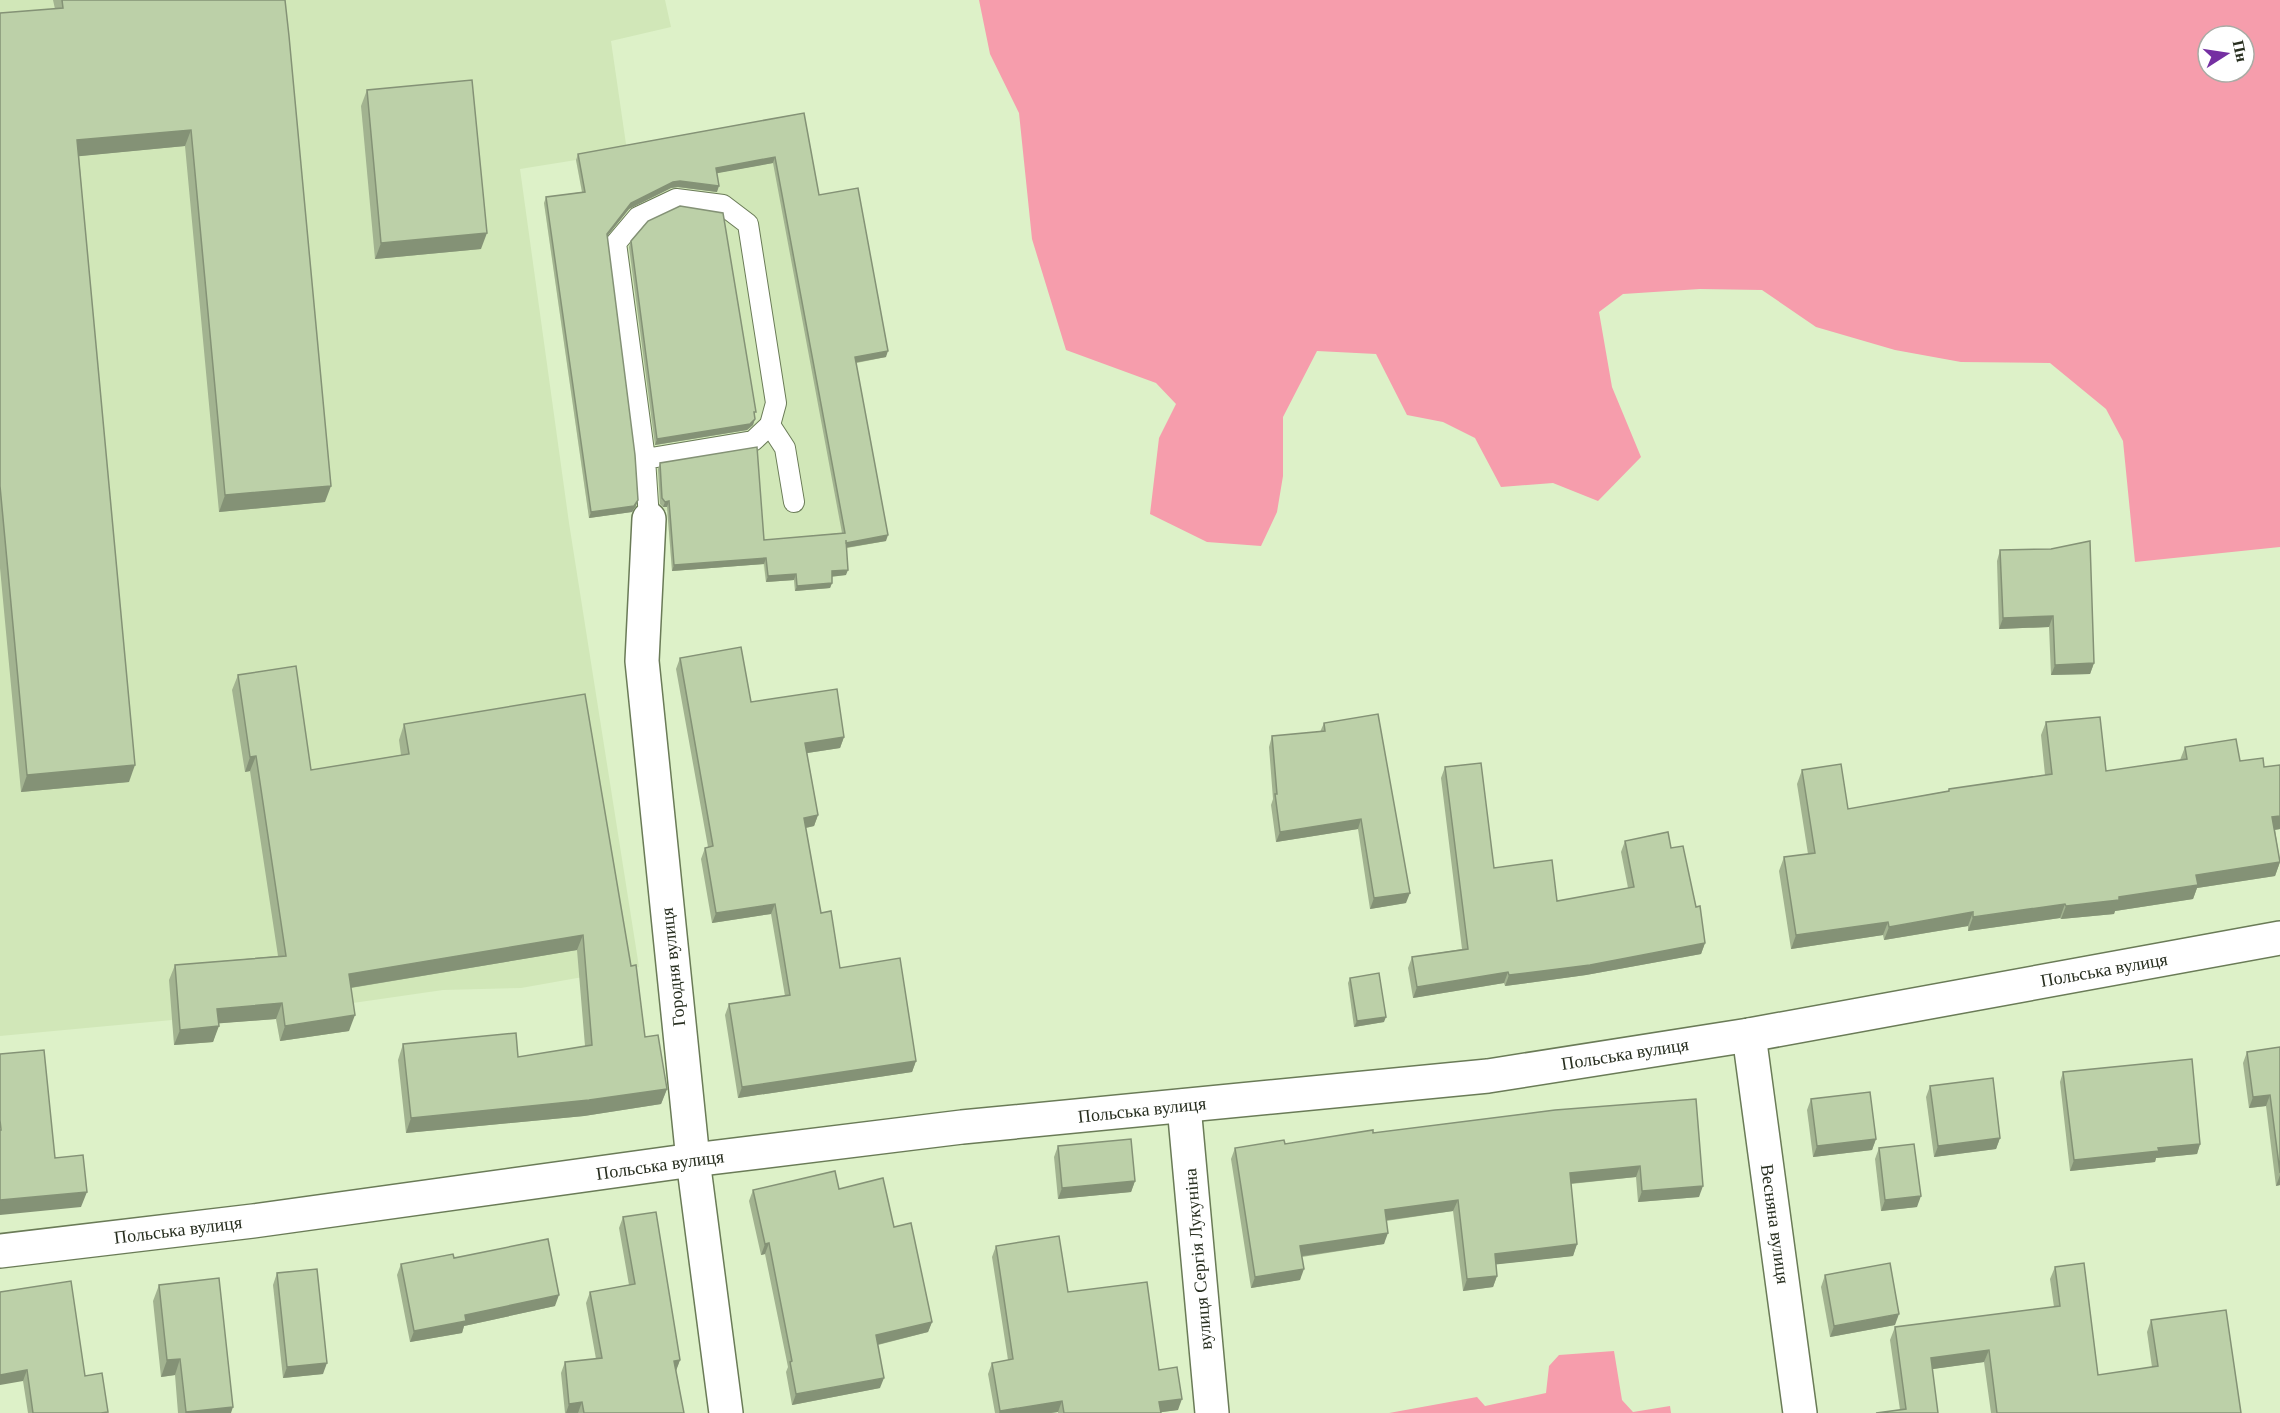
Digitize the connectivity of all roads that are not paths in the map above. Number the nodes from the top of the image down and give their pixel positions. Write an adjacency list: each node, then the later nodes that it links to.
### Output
1 (770, 426): 2 (lane); 2 (lane); 3 (lane)
2 (645, 459): 4 (lane)
3 (794, 502)
4 (649, 519): 8 (street, Городня вулиця)
5 (2280, 938): 6 (street, Польська вулиця)
6 (1749, 1035): 7 (street, Польська вулиця); 12 (street, Весняна вулиця)
7 (1184, 1106): 8 (street, Польська вулиця); 11 (street, вулиця Сергія Лукуніна)
8 (693, 1160): 9 (street, Польська вулиця); 10 (street, Городня вулиця)
9 (0, 1251)
10 (726, 1413)
11 (1212, 1413)
12 (1800, 1413)

